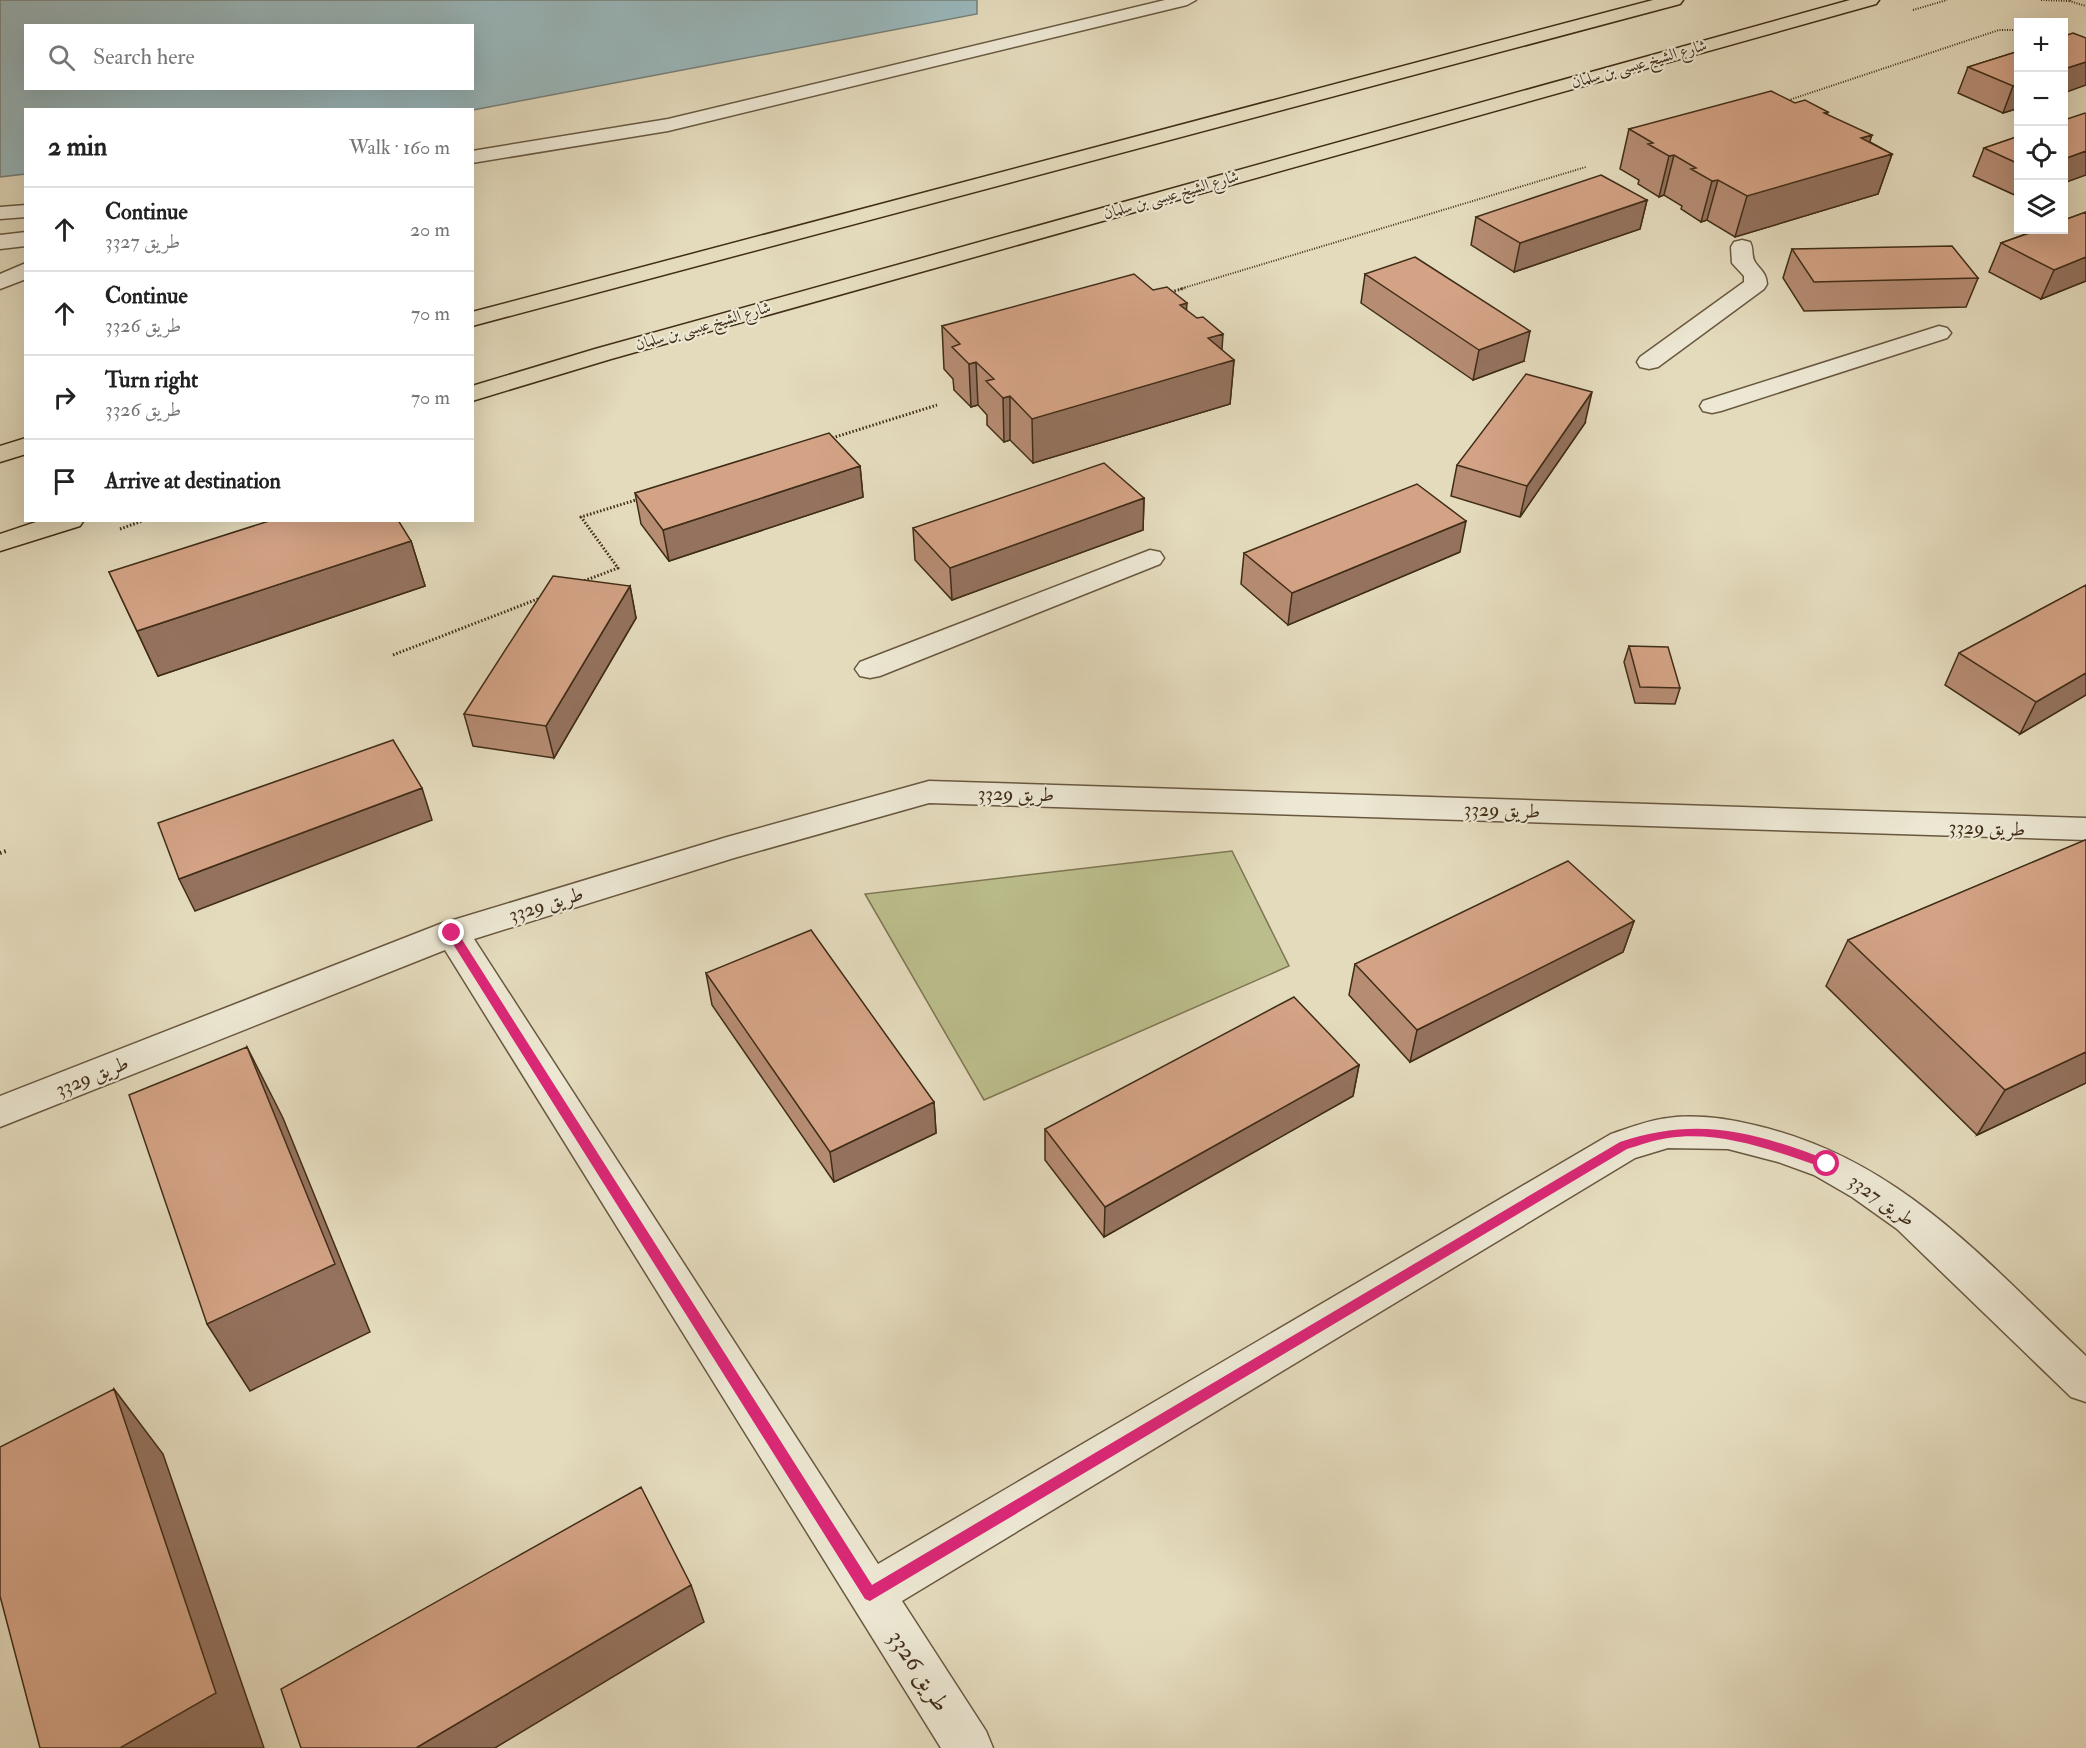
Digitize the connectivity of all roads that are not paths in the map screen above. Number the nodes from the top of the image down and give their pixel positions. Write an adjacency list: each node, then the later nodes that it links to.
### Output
1 (1187, 0): 4 (street)
2 (1674, 0): 12 (highway)
3 (1870, 0): 15 (highway, شارع الشيخ عيسى بن سلمان)
4 (474, 157)
5 (24, 211): 6 (street)
6 (0, 213)
7 (24, 239): 8 (street)
8 (0, 242)
9 (1742, 247): 14 (street)
10 (24, 271): 11 (street)
11 (0, 282)
12 (474, 318)
13 (1939, 333): 16 (street)
14 (1649, 362)
15 (474, 393)
16 (1712, 406)
17 (24, 447): 18 (highway)
18 (0, 453)
19 (65, 522): 20 (highway)
20 (0, 543)
21 (1150, 558): 22 (street)
22 (870, 669)
23 (2086, 829): 24 (street, طريق 3329)
24 (452, 933): 25 (street, طريق 3329); 27 (street, طريق 3326)
25 (0, 1112)
26 (2086, 1383): 27 (street, طريق 3327)
27 (870, 1594): 28 (street, طريق 3326)
28 (969, 1748)

